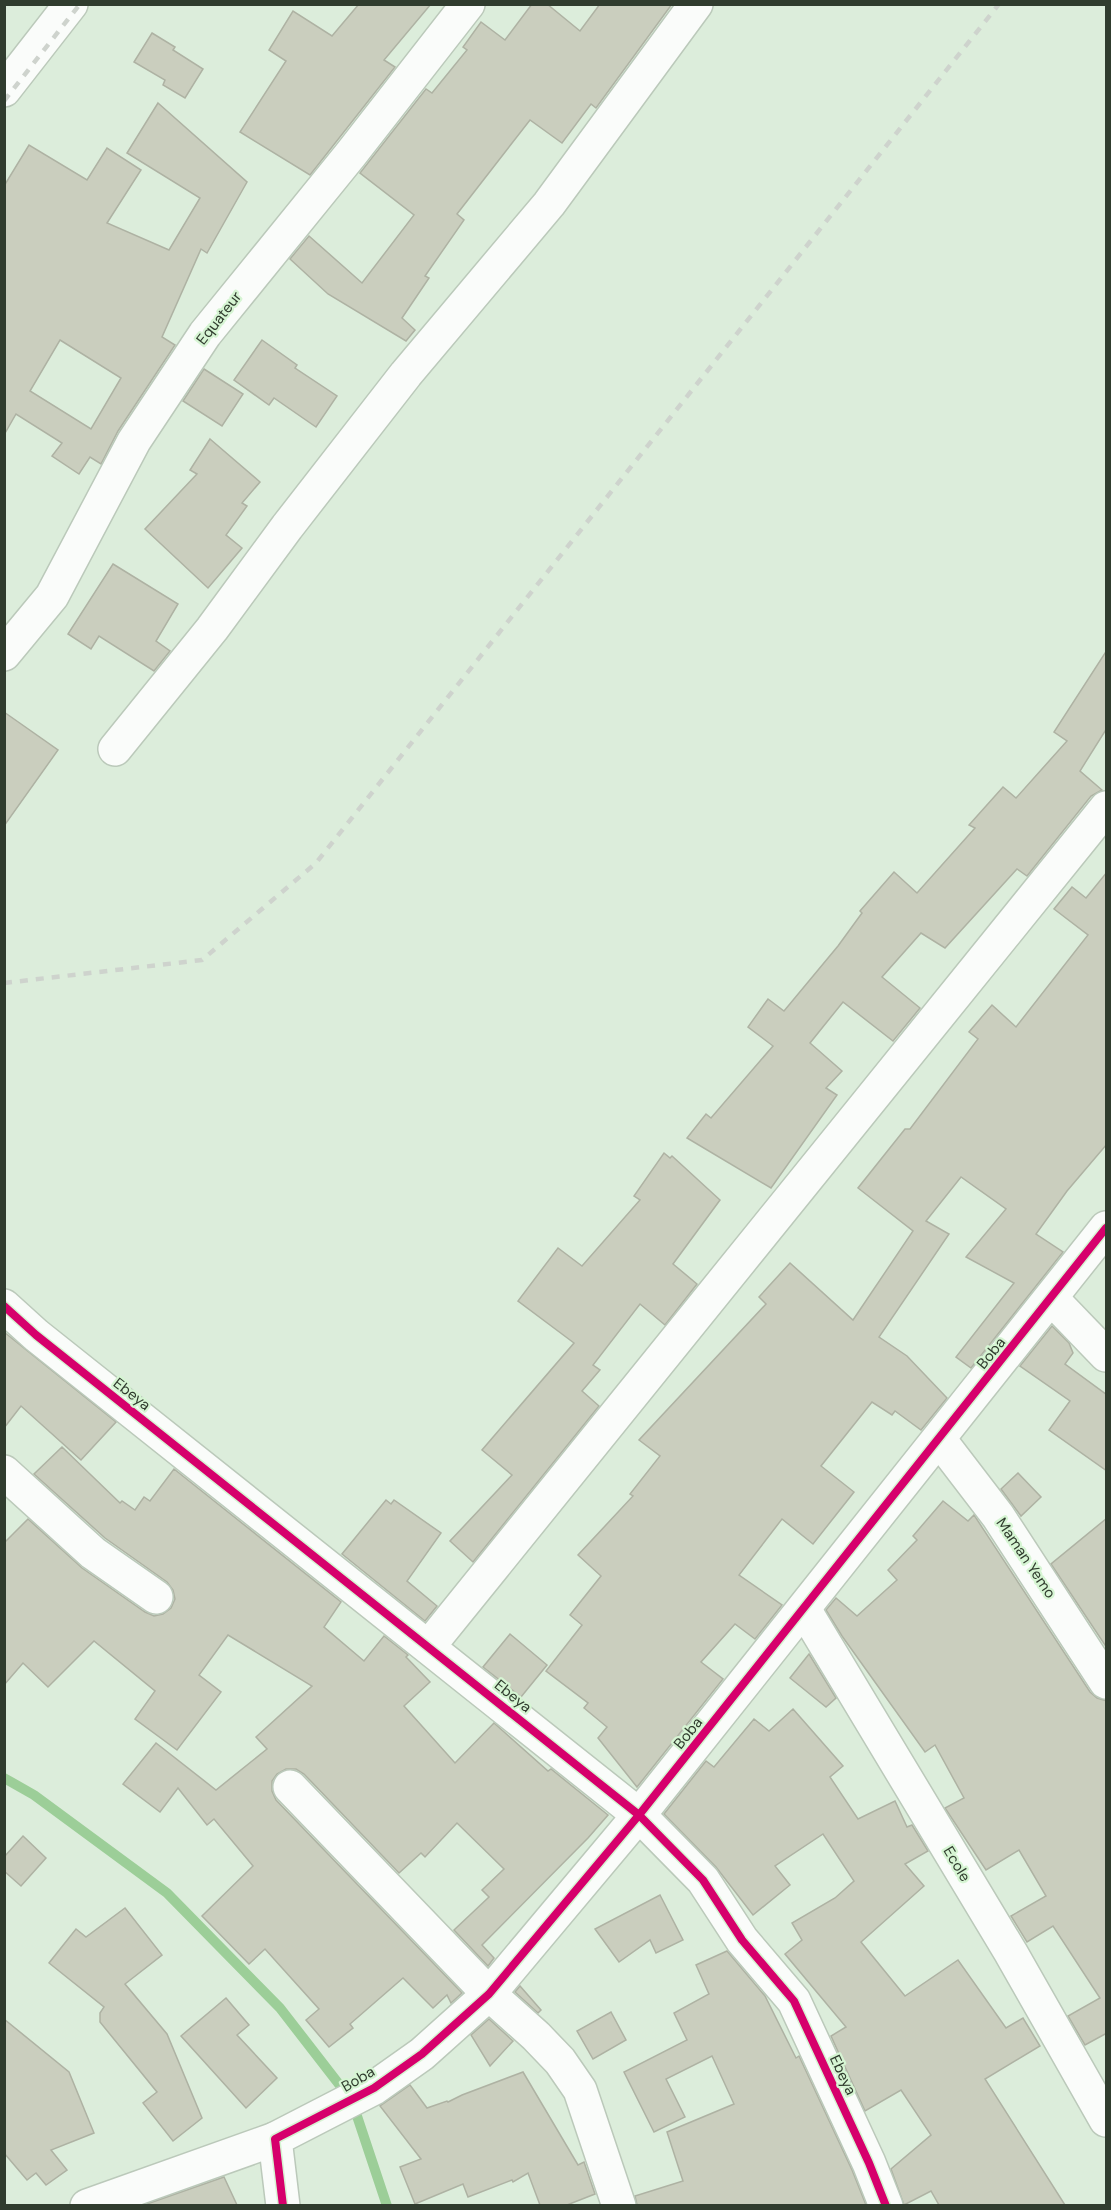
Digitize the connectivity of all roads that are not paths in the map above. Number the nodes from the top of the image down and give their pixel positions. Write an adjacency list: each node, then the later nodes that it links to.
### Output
1 (71, 4): 4 (street)
2 (468, 4): 5 (street, Equateur)
3 (696, 4): 6 (street)
4 (4, 90)
5 (4, 654)
6 (115, 749)
7 (1107, 808): 16 (street)
8 (1107, 1228): 9 (street, Boba)
9 (1052, 1299): 11 (street); 12 (street, Boba)
10 (4, 1306): 16 (street, Ebeya)
11 (1107, 1355)
12 (939, 1438): 15 (street, Boba); 17 (street, Maman Yemo)
13 (4, 1472): 14 (street)
14 (156, 1597)
15 (804, 1610): 19 (street, Boba); 21 (street, Ecole)
16 (429, 1646): 19 (street, Ebeya)
17 (1107, 1682)
18 (290, 1787): 20 (street)
19 (639, 1815): 20 (street, Boba); 26 (street, Ebeya)
20 (489, 1994): 22 (street, Boba); 25 (street)
21 (1107, 2120)
22 (274, 2139): 23 (street, Boba); 24 (street)
23 (87, 2205)
24 (283, 2205)
25 (619, 2205)
26 (886, 2205)

